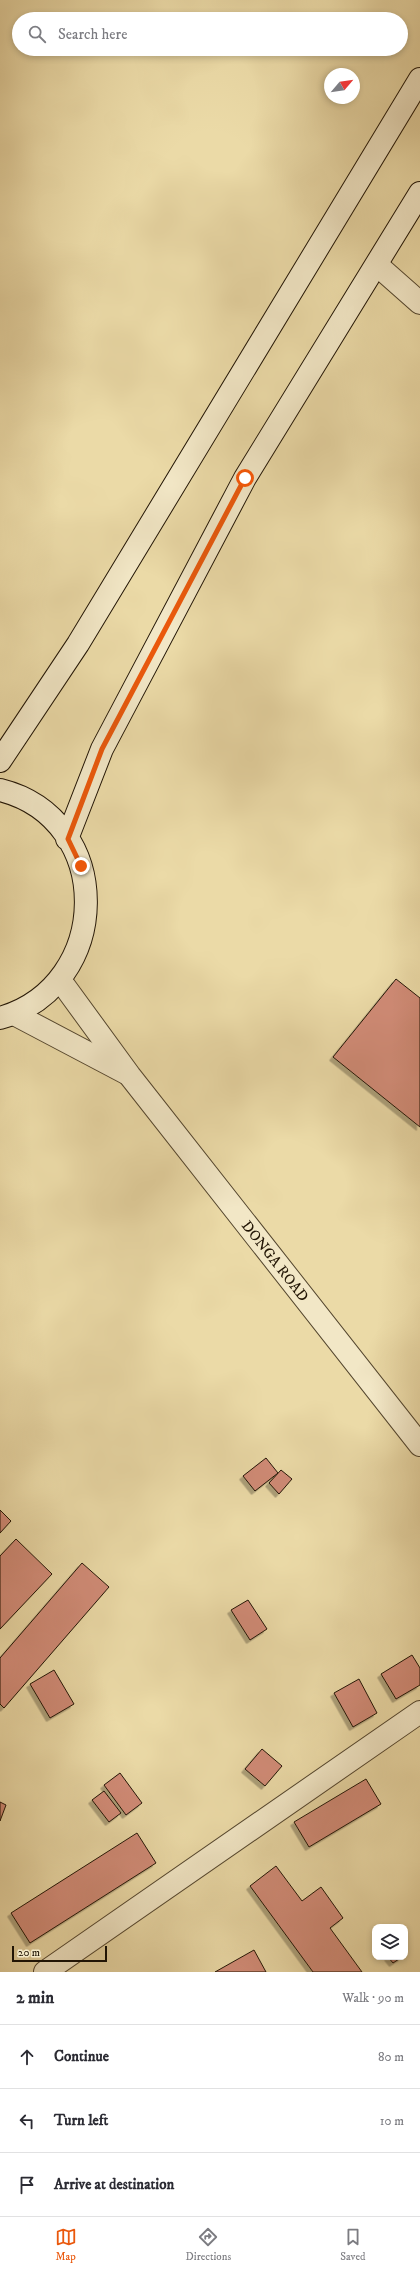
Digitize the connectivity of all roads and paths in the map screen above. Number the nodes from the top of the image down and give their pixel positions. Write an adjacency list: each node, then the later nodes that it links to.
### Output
1 (420, 79): 5 (main road)
2 (420, 193): 3 (main road)
3 (377, 265): 4 (main road); 7 (main road)
4 (420, 303)
5 (0, 761)
6 (0, 790): 7 (main road)
7 (68, 839): 8 (main road)
8 (60, 980): 9 (main road); 10 (main road, DONGA ROAD)
9 (7, 1016): 10 (main road)
10 (130, 1076): 11 (main road, DONGA ROAD)
11 (420, 1445)
12 (420, 1712): 13 (main road)
13 (45, 1972)

